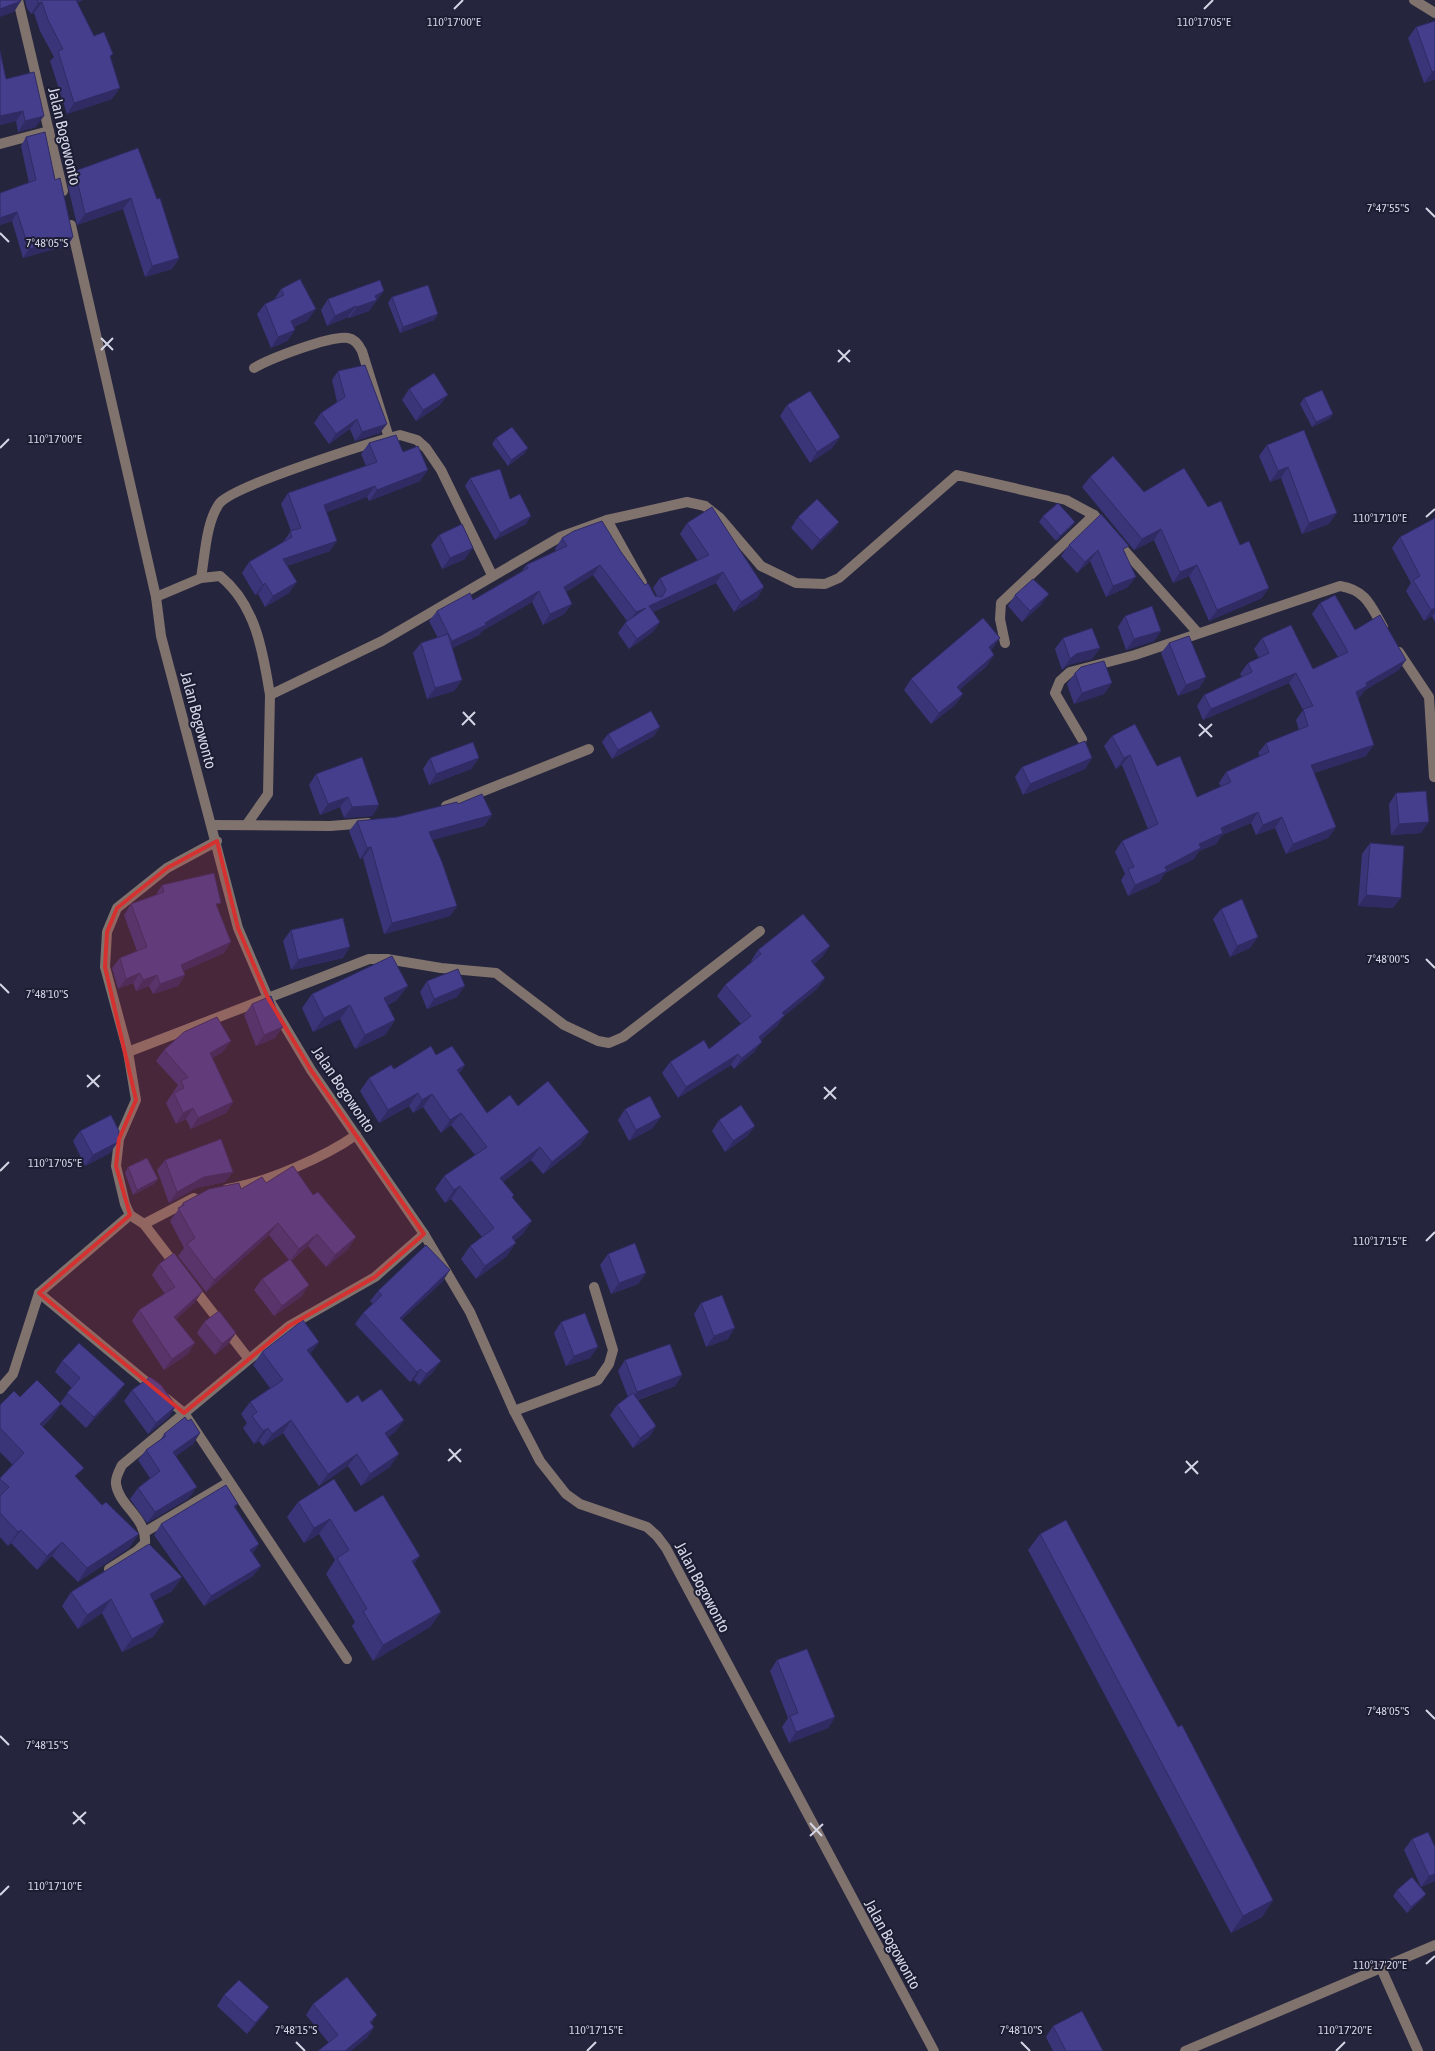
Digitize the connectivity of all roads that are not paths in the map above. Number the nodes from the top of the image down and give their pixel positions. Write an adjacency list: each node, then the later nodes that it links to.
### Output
1 (18, 0): 4 (street, Jalan Bogowonto)
2 (1414, 0): 3 (street)
3 (1435, 13)
4 (49, 131): 5 (street); 6 (street, Jalan Bogowonto)
5 (0, 144)
6 (64, 198)
7 (69, 218): 15 (street, Jalan Bogowonto)
8 (254, 368): 9 (street)
9 (389, 438): 12 (street); 13 (street)
10 (1094, 516): 11 (street); 16 (street); 17 (street)
11 (607, 520): 12 (street); 14 (street)
12 (492, 574): 18 (street)
13 (201, 578): 15 (street); 18 (street)
14 (647, 593)
15 (156, 597): 26 (street, Jalan Bogowonto)
16 (1198, 633): 19 (street); 20 (street)
17 (1005, 643)
18 (270, 695): 25 (street)
19 (1432, 697): 22 (street)
20 (1082, 739)
21 (589, 749): 23 (street)
22 (1434, 777)
23 (434, 810)
24 (379, 822): 25 (street)
25 (247, 824): 26 (street)
26 (212, 825): 27 (street, Jalan Bogowonto)
27 (217, 841): 29 (street, Jalan Bogowonto); 30 (street)
28 (760, 931): 29 (street)
29 (268, 998): 30 (street); 31 (street, Jalan Bogowonto)
30 (128, 1052): 34 (street)
31 (356, 1135): 32 (street); 36 (street, Jalan Bogowonto)
32 (218, 1190)
33 (205, 1193): 35 (street)
34 (130, 1215): 35 (street); 38 (street)
35 (144, 1224): 39 (street)
36 (424, 1234): 39 (street); 41 (street, Jalan Bogowonto)
37 (594, 1287): 41 (street)
38 (39, 1293): 40 (street); 42 (street)
39 (248, 1358): 42 (street)
40 (0, 1389)
41 (514, 1411): 49 (street, Jalan Bogowonto)
42 (184, 1413): 43 (street); 44 (street)
43 (229, 1482): 44 (street); 46 (street)
44 (145, 1532): 45 (street)
45 (98, 1576)
46 (347, 1659)
47 (1435, 1945): 48 (street)
48 (1381, 1968): 50 (street); 51 (street)
49 (934, 2051)
50 (1185, 2051)
51 (1418, 2051)

